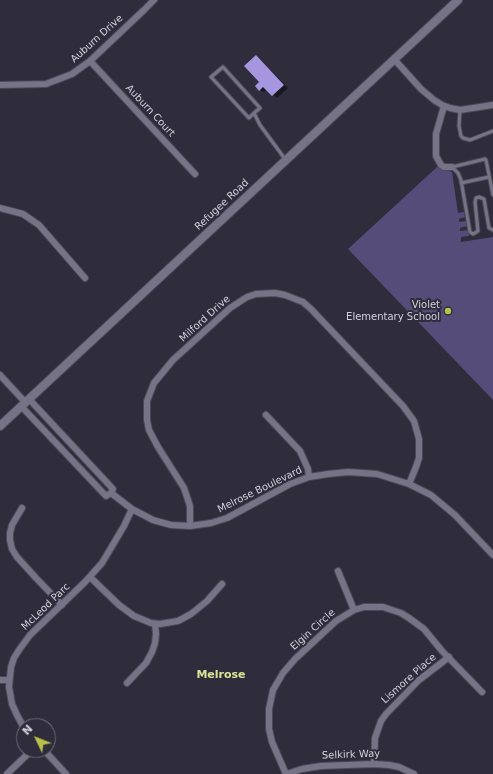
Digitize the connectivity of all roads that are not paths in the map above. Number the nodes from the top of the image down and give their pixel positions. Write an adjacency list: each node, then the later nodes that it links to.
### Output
1 (154, 0): 4 (street, Auburn Drive)
2 (458, 0): 3 (main road, Refugee Road)
3 (394, 59): 7 (street); 11 (main road, Refugee Road)
4 (90, 61): 5 (street, Auburn Drive); 13 (street, Auburn Court)
5 (0, 85)
6 (493, 105): 8 (street)
7 (444, 106): 8 (street); 12 (street)
8 (460, 110): 10 (lane)
9 (254, 113): 9 (lane); 11 (lane)
10 (493, 131)
11 (286, 160): 21 (main road, Refugee Road)
12 (452, 167): 14 (lane); 15 (lane)
13 (195, 174)
14 (489, 177): 15 (lane); 16 (lane)
15 (461, 183): 18 (lane)
16 (493, 196)
17 (0, 208): 19 (street)
18 (493, 230)
19 (85, 278)
20 (0, 375): 21 (street)
21 (25, 402): 23 (main road, Refugee Road); 26 (street, Melrose Boulevard); 26 (street, Melrose Boulevard)
22 (266, 415): 24 (street)
23 (0, 426)
24 (309, 477): 25 (street, Melrose Boulevard); 29 (street, Melrose Boulevard)
25 (409, 484): 29 (street, Milford Drive); 30 (street, Melrose Boulevard)
26 (111, 493): 28 (street, Melrose Boulevard)
27 (22, 508): 34 (street)
28 (132, 509): 29 (street, Melrose Boulevard); 32 (street, McLeod Parc)
29 (190, 526)
30 (493, 555)
31 (338, 571): 35 (street)
32 (90, 577): 34 (street, McLeod Parc); 36 (street)
33 (222, 584): 36 (street)
34 (62, 605): 39 (street, McLeod Parc)
35 (354, 610): 37 (street, Elgin Circle); 48 (street, Elgin Circle)
36 (155, 624): 40 (street)
37 (449, 657): 41 (street, Elgin Circle); 45 (street, Lismore Place)
38 (0, 680): 39 (street)
39 (9, 680): 42 (street, McLeod Parc)
40 (127, 683)
41 (482, 692)
42 (18, 718)
43 (24, 758): 46 (street)
44 (51, 758): 47 (street)
45 (374, 764): 48 (street, Selkirk Way); 49 (street, Selkirk Way)
46 (7, 774)
47 (66, 774)
48 (286, 774)
49 (414, 774)

